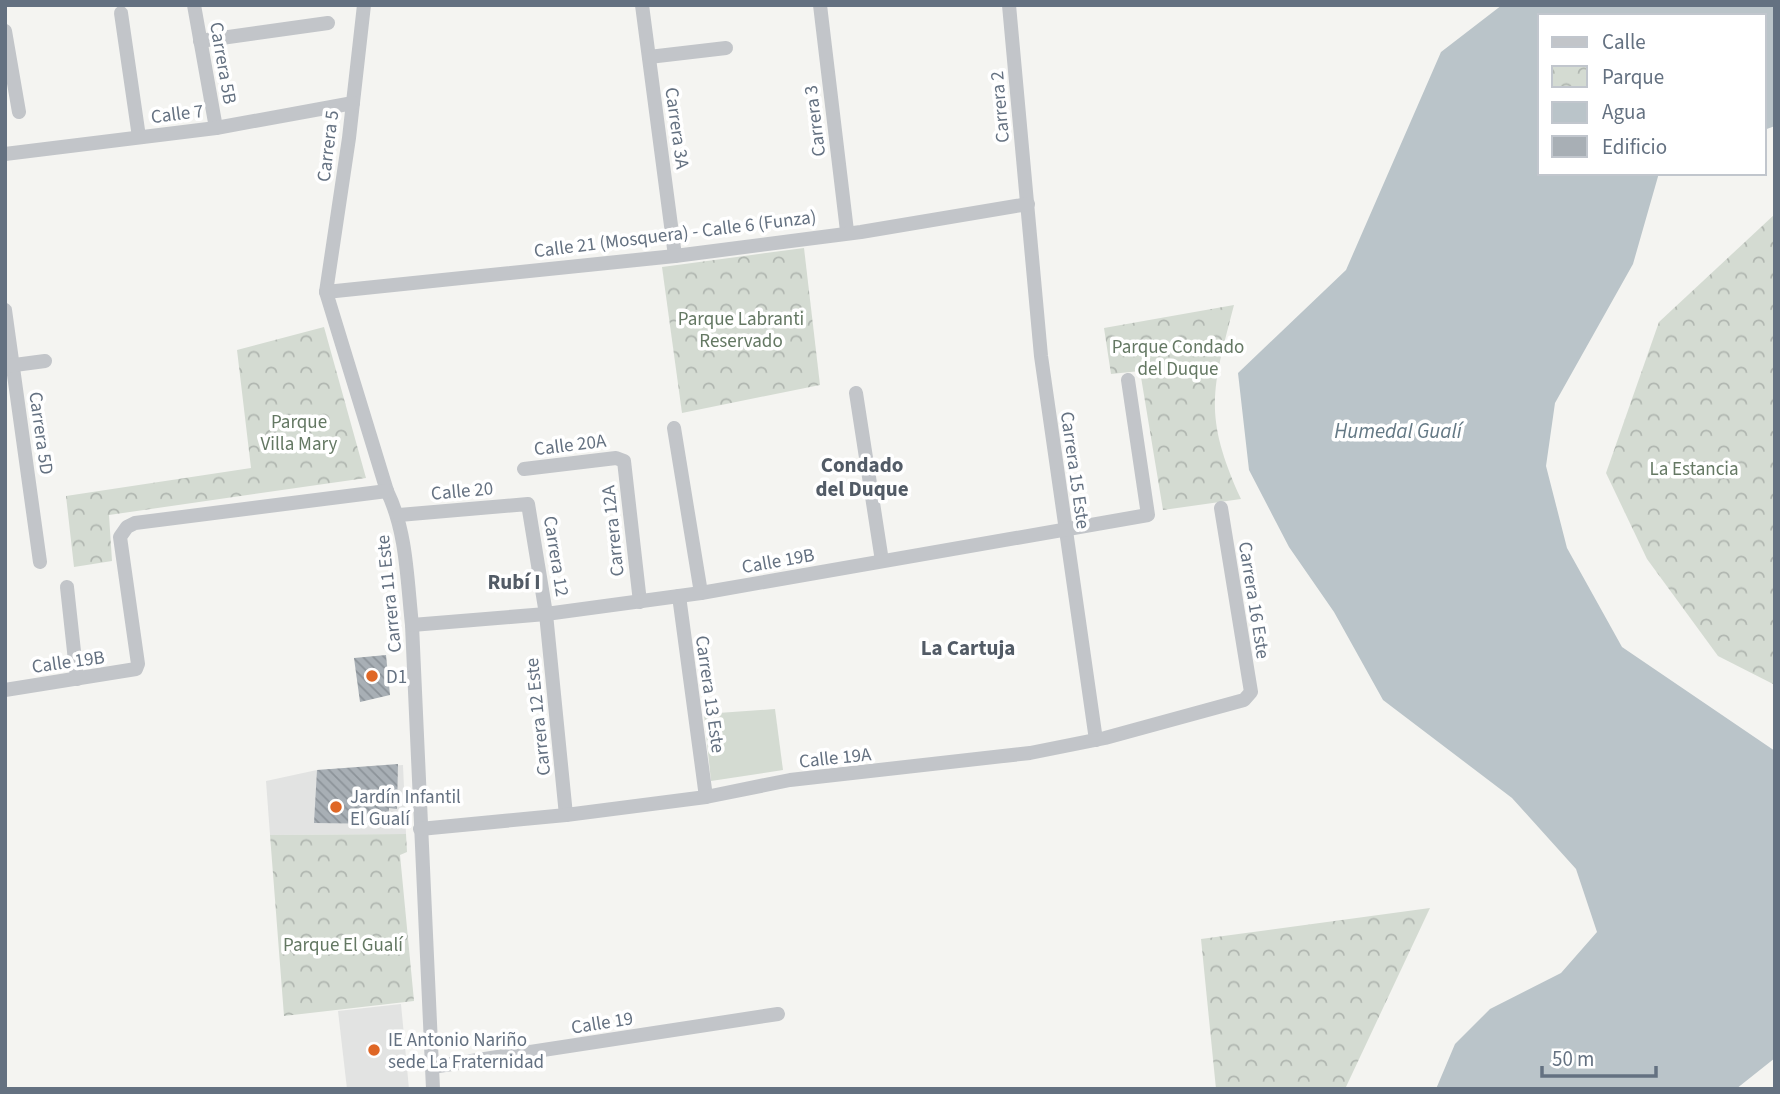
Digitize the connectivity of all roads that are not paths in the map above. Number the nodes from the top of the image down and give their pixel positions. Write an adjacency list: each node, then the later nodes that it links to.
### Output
1 (194, 5): 9 (street, Carrera 5B)
2 (365, 5): 12 (street, Carrera 5)
3 (642, 5): 11 (street, Carrera 3A)
4 (820, 5): 18 (street, Carrera 3)
5 (1009, 5): 17 (street, Carrera 2)
6 (121, 13): 15 (street)
7 (328, 23): 9 (street)
8 (5, 31): 13 (street)
9 (200, 41): 14 (street, Carrera 5B)
10 (726, 48): 11 (street)
11 (649, 57): 19 (street, Carrera 3A)
12 (353, 103): 14 (street, Calle 7); 20 (street, Carrera 5)
13 (19, 112)
14 (216, 128): 15 (street, Calle 7)
15 (139, 137): 16 (street, Calle 7)
16 (5, 155)
17 (1028, 204): 18 (street, Calle 21 (Mosquera) - Calle 6 (Funza)); 33 (street, Carrera 15 Este)
18 (847, 231): 19 (street, Calle 21 (Mosquera) - Calle 6 (Funza))
19 (675, 256): 20 (street, Calle 21 (Mosquera) - Calle 6 (Funza))
20 (326, 292): 29 (street)
21 (5, 310): 23 (street, Carrera 5D)
22 (45, 361): 23 (street)
23 (9, 366): 35 (street, Carrera 5D)
24 (1128, 380): 33 (street, Calle 19B)
25 (856, 393): 34 (street)
26 (674, 428): 37 (street)
27 (621, 458): 28 (street, Calle 20A); 39 (street, Carrera 12A)
28 (524, 469)
29 (387, 491): 32 (street); 42 (street, Calle 19B)
30 (528, 504): 32 (street, Calle 20); 40 (street, Carrera 12)
31 (1221, 508): 44 (street, Carrera 16 Este)
32 (399, 515): 41 (street, Carrera 11 Este)
33 (1065, 528): 34 (street, Calle 19B); 45 (street, Carrera 15 Este)
34 (882, 561): 37 (street, Calle 19B)
35 (40, 562)
36 (67, 587): 42 (street)
37 (701, 593): 38 (street, Calle 19B)
38 (679, 596): 39 (street, Calle 19B); 46 (street, Carrera 13 Este)
39 (640, 602): 40 (street, Calle 19B)
40 (546, 614): 41 (street, Calle 19B); 47 (street, Carrera 12 Este)
41 (412, 625): 48 (street, Carrera 11 Este)
42 (77, 679): 43 (street, Calle 19B)
43 (5, 690)
44 (1249, 697): 45 (street, Calle 19A)
45 (1096, 740): 46 (street, Calle 19A)
46 (706, 797): 47 (street, Calle 19A)
47 (566, 816): 48 (street, Calle 19A)
48 (420, 829): 50 (street, Carrera 11 Este)
49 (778, 1014): 50 (street, Calle 19)
50 (432, 1068): 51 (street, Carrera 11 Este)
51 (433, 1089)

